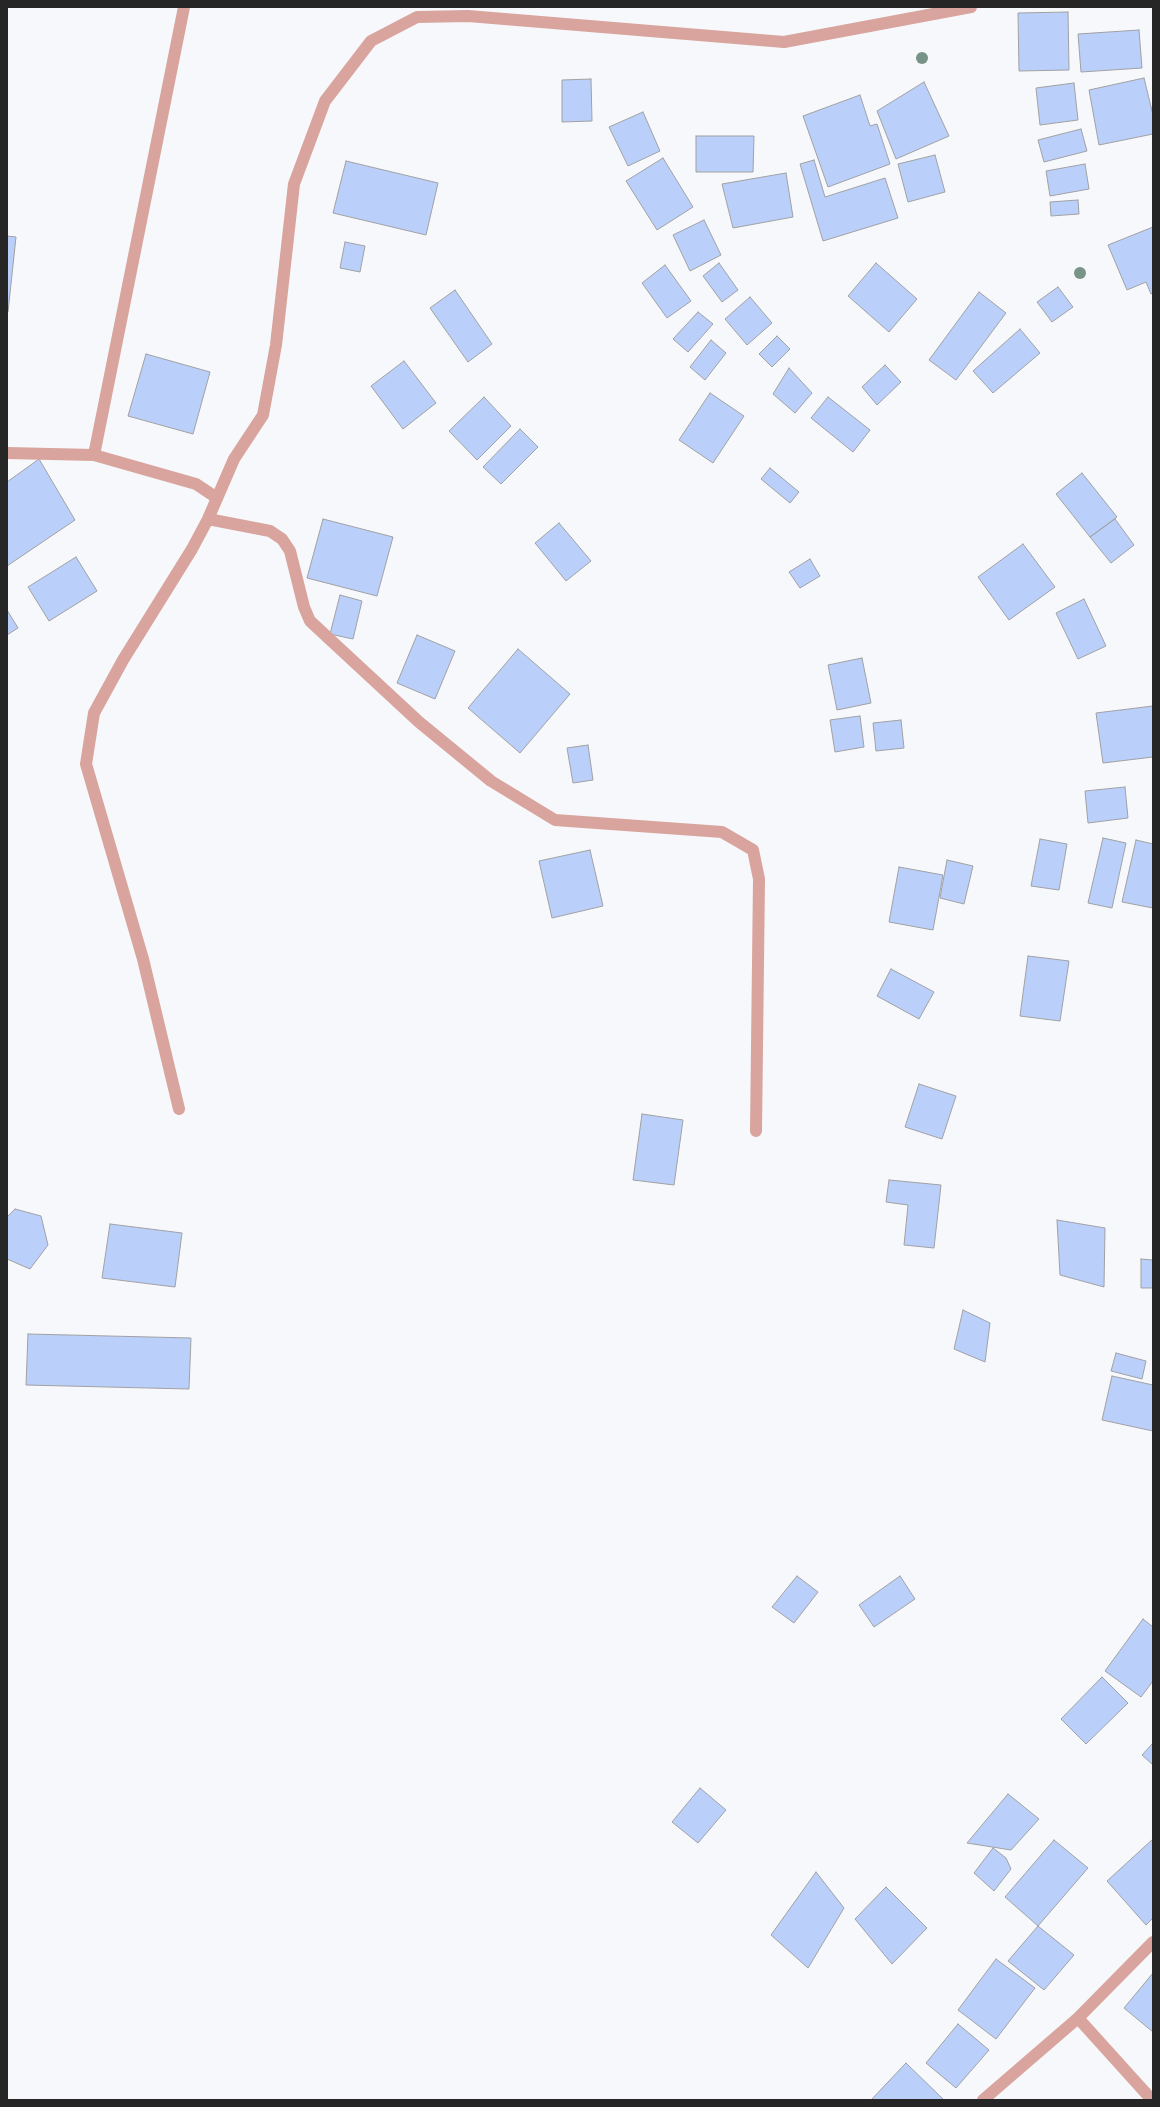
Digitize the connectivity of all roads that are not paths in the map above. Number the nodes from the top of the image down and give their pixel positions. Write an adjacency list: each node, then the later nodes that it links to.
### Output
1 (184, 7): 4 (street)
2 (972, 7): 5 (street)
3 (7, 453): 4 (street)
4 (94, 455): 5 (street)
5 (217, 498): 6 (street)
6 (208, 519): 7 (street); 8 (street)
7 (180, 1109)
8 (756, 1131)
9 (1153, 1942): 10 (street)
10 (1078, 2018): 11 (street); 12 (street)
11 (983, 2100)
12 (1152, 2100)

